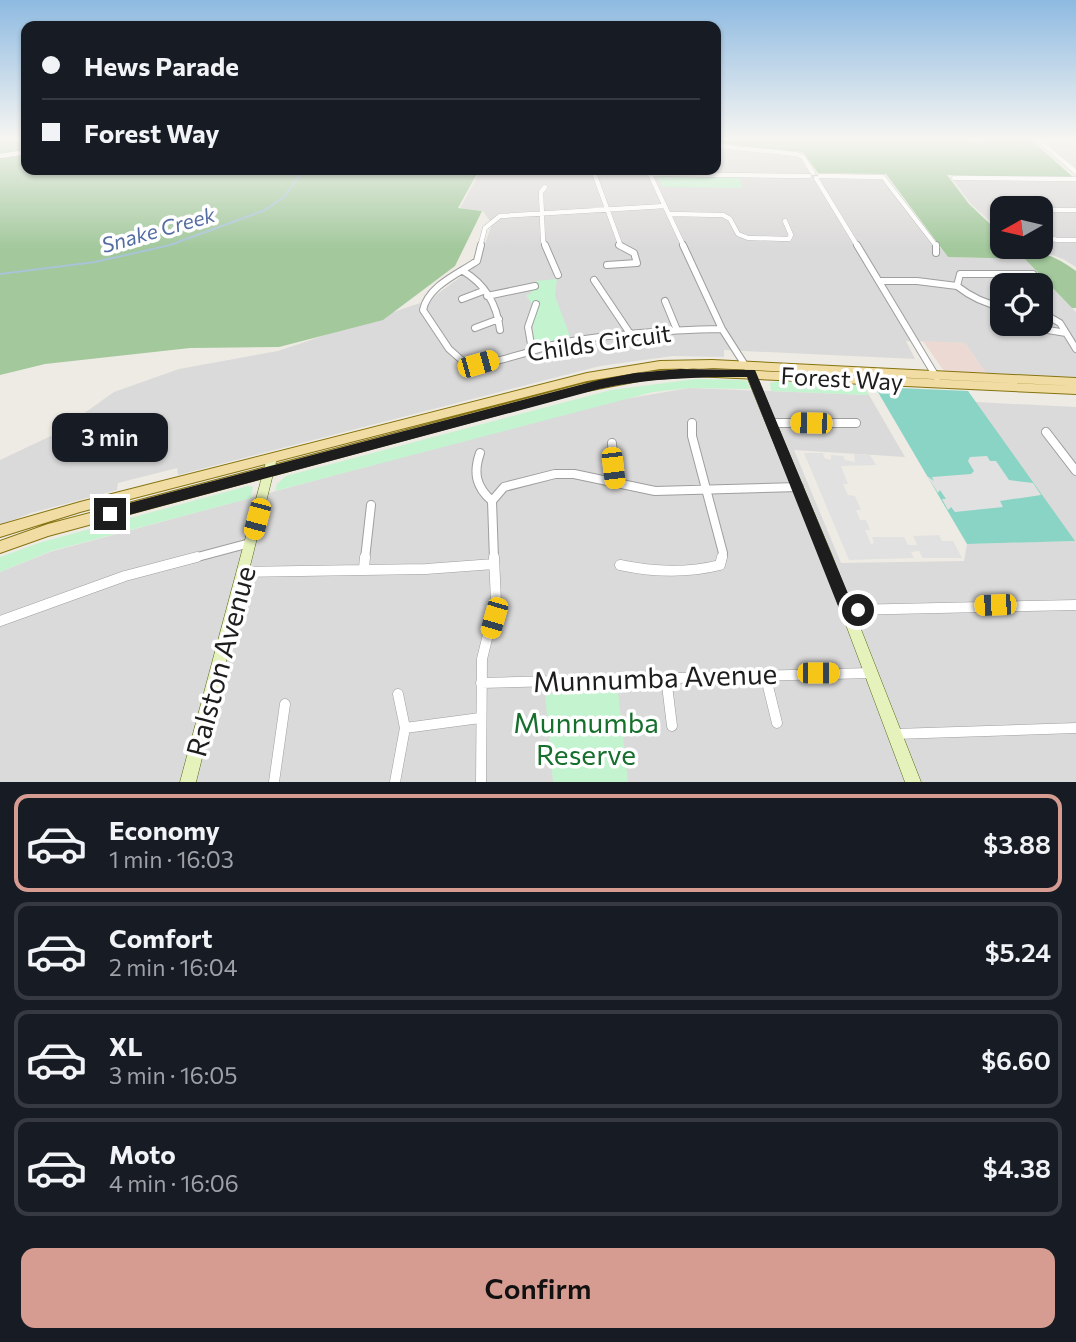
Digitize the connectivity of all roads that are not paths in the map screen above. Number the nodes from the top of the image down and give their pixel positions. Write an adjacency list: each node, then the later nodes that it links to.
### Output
1 (595, 175): 9 (street)
2 (651, 175): 8 (street)
3 (794, 175): 4 (street)
4 (815, 176): 17 (street); 23 (street)
5 (954, 178): 6 (street)
6 (1076, 179)
7 (545, 187): 12 (street)
8 (665, 206): 9 (street, Childs Circuit); 13 (street)
9 (606, 209): 12 (street, Childs Circuit); 18 (street)
10 (1054, 210): 11 (street)
11 (1076, 210)
12 (543, 214): 19 (street, Childs Circuit); 21 (street)
13 (669, 214): 14 (street); 36 (street)
14 (785, 221)
15 (1054, 239): 16 (street)
16 (1076, 240)
17 (936, 253)
18 (607, 265)
19 (463, 271): 28 (street); 43 (street, Childs Circuit)
20 (990, 273): 25 (street)
21 (558, 275)
22 (594, 281): 26 (street)
23 (879, 281): 25 (street); 45 (street)
24 (535, 286): 28 (street)
25 (957, 286): 31 (street)
26 (599, 288): 27 (street); 41 (street)
27 (589, 290)
28 (485, 293): 29 (street); 34 (street)
29 (462, 299)
30 (666, 302): 38 (street)
31 (990, 303)
32 (536, 304): 43 (street)
33 (1053, 318): 40 (street)
34 (499, 319): 35 (street); 37 (street)
35 (475, 328)
36 (722, 329): 38 (street, Childs Circuit); 44 (street)
37 (500, 330)
38 (677, 330): 41 (street, Childs Circuit)
39 (1053, 331): 40 (street)
40 (1066, 333): 42 (street)
41 (631, 335): 43 (street, Childs Circuit)
42 (1076, 349)
43 (532, 350)
44 (748, 369): 45 (main road, Forest Way); 49 (street); 54 (main road, Forest Way)
45 (937, 379): 46 (main road, Forest Way); 47 (main road, Forest Way)
46 (1076, 382)
47 (1076, 390)
48 (692, 423): 58 (street)
49 (772, 423): 50 (street); 57 (street)
50 (856, 423)
51 (1046, 432): 55 (street)
52 (612, 443): 56 (street)
53 (480, 453): 59 (street)
54 (270, 465): 61 (main road, Forest Way); 62 (street, Ralston Avenue); 63 (main road, Forest Way)
55 (1076, 471)
56 (614, 482): 58 (street); 59 (street)
57 (799, 487): 58 (street); 69 (street)
58 (707, 490): 65 (street)
59 (492, 501): 64 (street)
60 (371, 505): 66 (street)
61 (0, 531)
62 (250, 543): 67 (street, Ralston Avenue); 70 (street)
63 (0, 547)
64 (494, 564): 66 (street); 74 (street)
65 (620, 565)
66 (364, 568): 67 (street)
67 (243, 572): 83 (street, Ralston Avenue)
68 (1076, 605): 69 (street)
69 (848, 610): 71 (street)
70 (0, 621)
71 (871, 673): 72 (street, Munnumba Avenue); 82 (street)
72 (765, 674): 73 (street, Munnumba Avenue); 78 (street)
73 (666, 677): 74 (street, Munnumba Avenue); 79 (street)
74 (481, 683): 77 (street)
75 (398, 694): 80 (street)
76 (285, 704): 84 (street)
77 (480, 719): 80 (street); 86 (street)
78 (777, 723)
79 (672, 726)
80 (405, 728): 85 (street)
81 (1076, 728): 82 (street)
82 (894, 734): 87 (street)
83 (188, 782)
84 (274, 782)
85 (395, 782)
86 (481, 782)
87 (913, 782)

